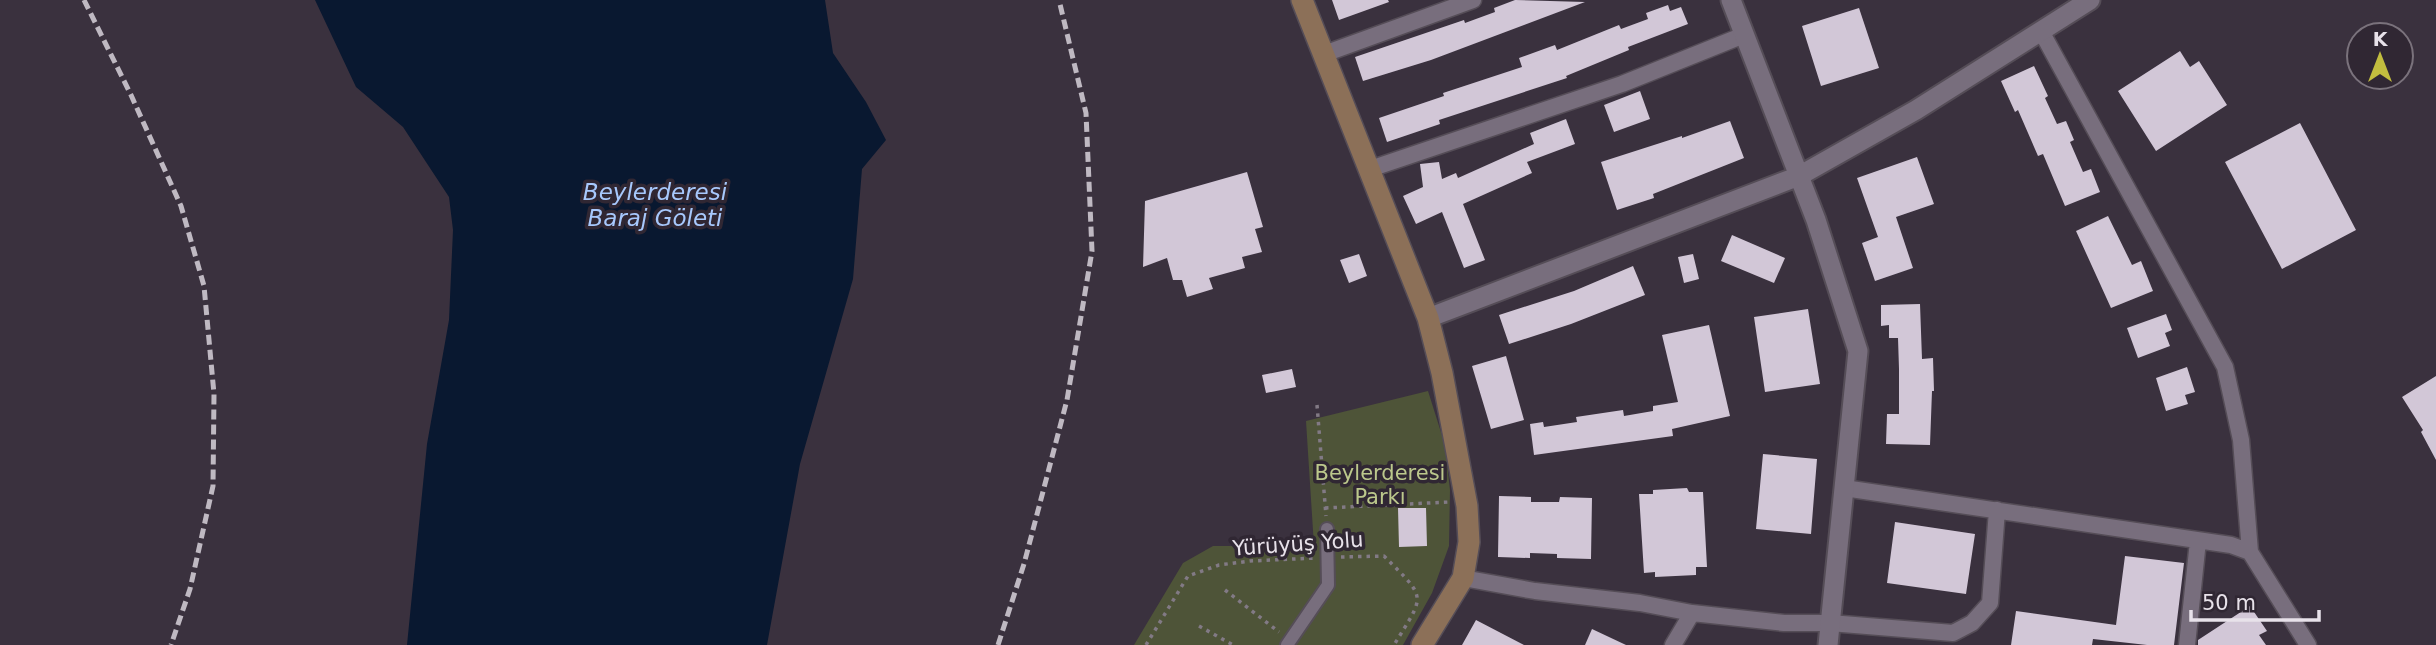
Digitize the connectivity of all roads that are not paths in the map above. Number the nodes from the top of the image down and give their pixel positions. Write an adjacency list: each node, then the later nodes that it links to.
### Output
1 (1302, 0): 7 (main road)
2 (1472, 0): 7 (street)
3 (1731, 0): 6 (street)
4 (2090, 0): 5 (street)
5 (2041, 31): 9 (street); 15 (street)
6 (1744, 35): 8 (street); 9 (street)
7 (1324, 54): 8 (main road)
8 (1370, 169): 10 (main road)
9 (1799, 176): 10 (street); 11 (street)
10 (1428, 318): 16 (main road)
11 (1844, 488): 12 (street); 18 (street)
12 (1997, 510): 14 (street); 18 (street)
13 (1326, 529): 19 (street)
14 (2198, 541): 15 (street); 23 (street)
15 (2250, 552): 24 (street)
16 (1463, 578): 17 (street); 20 (main road)
17 (1692, 613): 18 (street); 21 (street)
18 (1830, 623): 22 (street)
19 (1289, 643)
20 (1422, 645)
21 (1673, 645)
22 (1828, 645)
23 (2187, 645)
24 (2308, 645)

